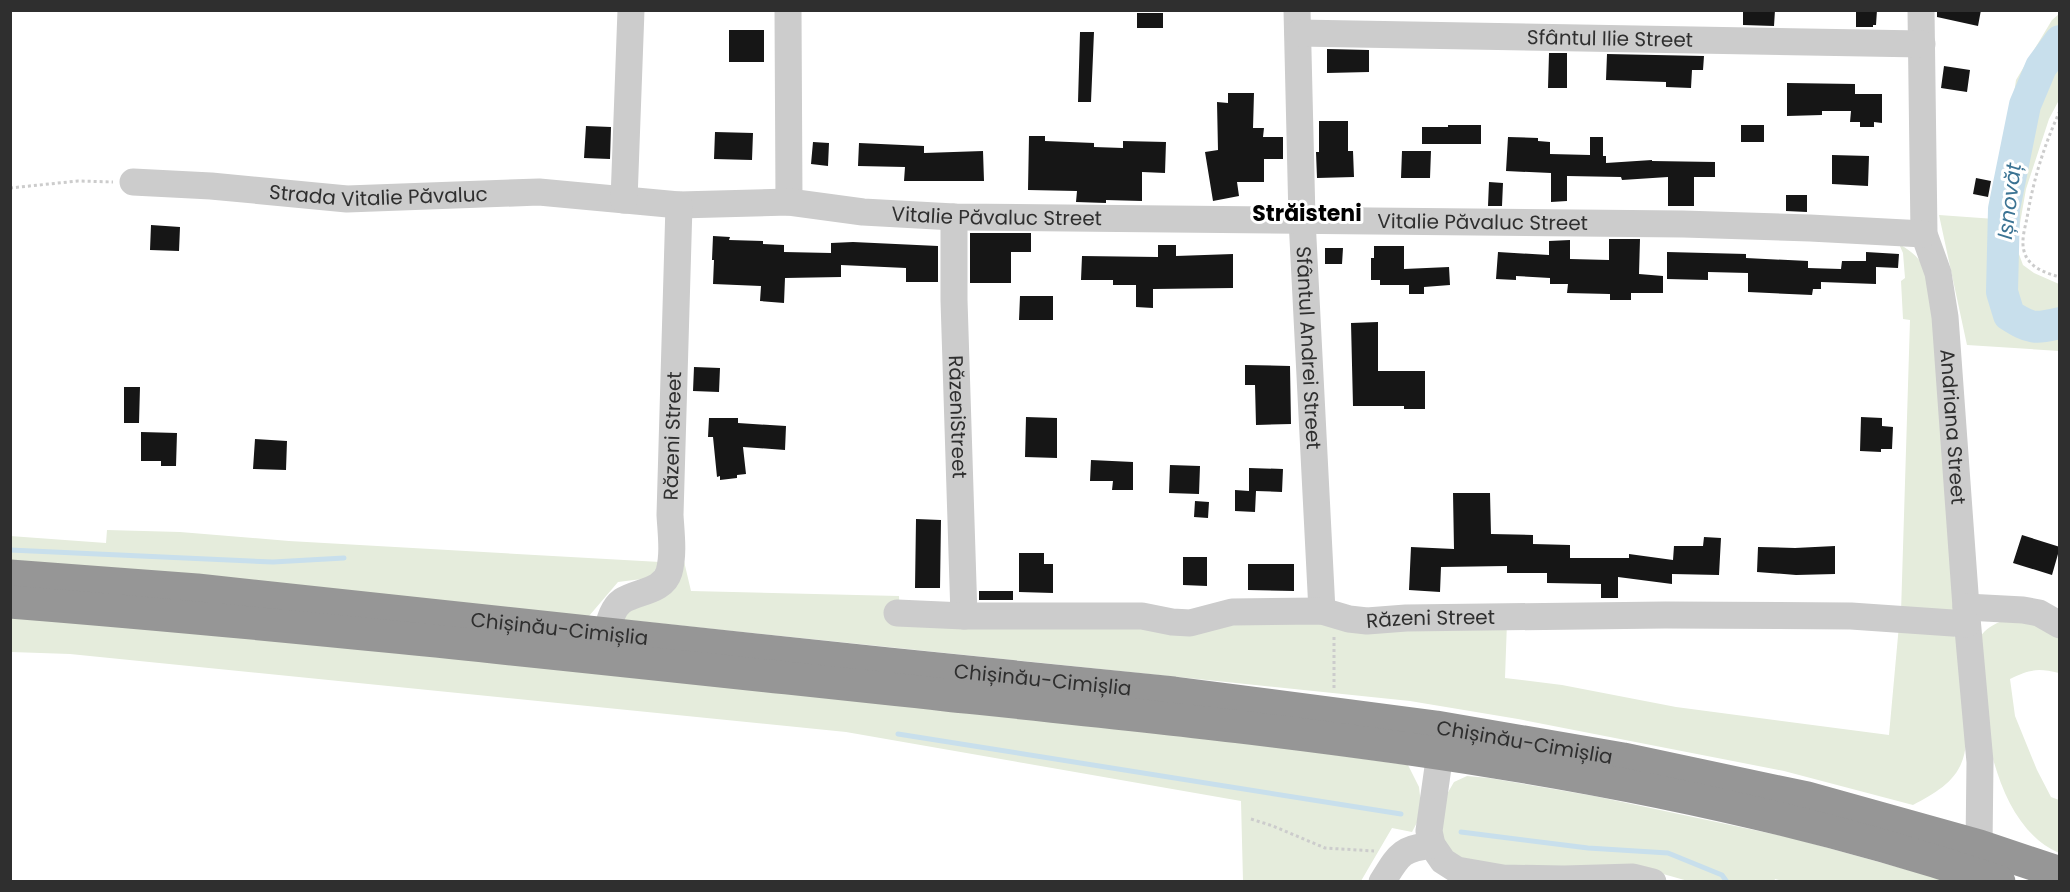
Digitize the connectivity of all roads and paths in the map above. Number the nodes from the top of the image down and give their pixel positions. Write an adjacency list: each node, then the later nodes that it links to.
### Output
1 (631, 10): 9 (street)
2 (788, 10): 10 (street)
3 (1922, 10): 5 (street, Andriana Street)
4 (1298, 22): 5 (street, Sfântul Ilie Street); 13 (street, Sfântul Andrei Street)
5 (1922, 44): 14 (street, Andriana Street)
6 (2060, 111): 15 (path)
7 (133, 182): 8 (path); 9 (street, Strada Vitalie Păvaluc)
8 (10, 188)
9 (624, 200): 11 (street, Vitalie Păvaluc Street)
10 (789, 202): 11 (street, Vitalie Păvaluc Street); 12 (street, Vitalie Păvaluc Street)
11 (679, 205): 23 (street, Răzeni Street)
12 (954, 218): 13 (street, Vitalie Păvaluc Street); 21 (street, RăzeniStreet)
13 (1302, 219): 14 (street, Vitalie Păvaluc Street); 18 (street, Sfântul Andrei Street)
14 (1924, 234): 20 (street, Andriana Street)
15 (2060, 277)
16 (10, 576): 23 (highway, Chișinău-Cimișlia)
17 (10, 602): 25 (highway, Chișinău-Cimișlia)
18 (1322, 611): 20 (street, Răzeni Street); 21 (street, Răzeni Street); 24 (path)
19 (897, 613): 21 (street, Răzeni Street)
20 (1966, 615): 22 (street, Răzeni Street); 27 (street, Andriana Street)
21 (964, 616)
22 (2060, 625)
23 (606, 634): 24 (highway, Chișinău-Cimișlia)
24 (1334, 713): 27 (highway, Chișinău-Cimișlia)
25 (1440, 753): 28 (street); 32 (highway, Chișinău-Cimișlia)
26 (1251, 819): 28 (path)
27 (1979, 846): 29 (highway, Chișinău-Cimișlia)
28 (1420, 847): 30 (street); 31 (street)
29 (2060, 873)
30 (1382, 882)
31 (1653, 882)
32 (1999, 882)

